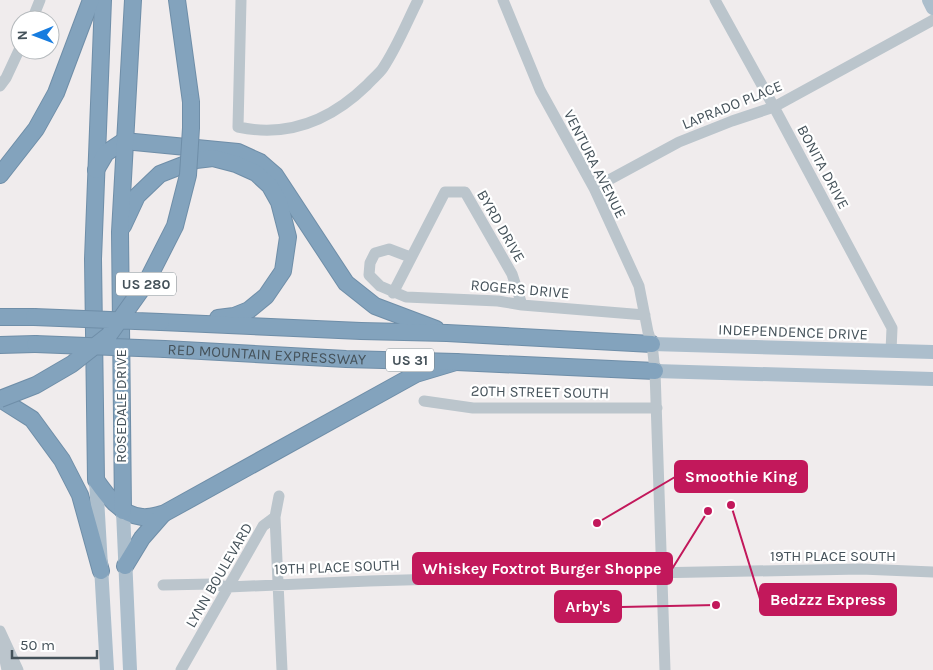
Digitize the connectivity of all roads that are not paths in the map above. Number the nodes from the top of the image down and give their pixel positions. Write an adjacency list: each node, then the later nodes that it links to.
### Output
1 (91, 0): 17 (highway)
2 (103, 0): 16 (highway, ROSEDALE DRIVE)
3 (133, 0): 15 (highway, ROSEDALE DRIVE)
4 (177, 0): 34 (highway, US 280, bridge)
5 (242, 0): 6 (street)
6 (418, 0)
7 (503, 0): 18 (street, VENTURA AVENUE)
8 (715, 0): 14 (street, BONITA DRIVE)
9 (929, 0): 10 (main road)
10 (933, 8)
11 (933, 20): 14 (street, LAPRADO PLACE)
12 (14, 60): 13 (street)
13 (0, 86)
14 (774, 107): 18 (street, LAPRADO PLACE); 29 (street, BONITA DRIVE)
15 (124, 141): 16 (highway); 19 (highway, ROSEDALE DRIVE); 26 (highway)
16 (96, 171): 37 (highway, ROSEDALE DRIVE)
17 (0, 175)
18 (594, 188): 23 (street, VENTURA AVENUE)
19 (120, 232): 25 (highway); 39 (highway, ROSEDALE DRIVE)
20 (410, 257): 21 (street, BYRD DRIVE); 21 (street); 22 (street, BYRD DRIVE)
21 (393, 293): 22 (street, ROGERS DRIVE)
22 (522, 305): 23 (street, ROGERS DRIVE)
23 (645, 315): 27 (street, VENTURA AVENUE)
24 (0, 317): 25 (highway, RED MOUNTAIN EXPRESSWAY / US 31, bridge)
25 (179, 322): 26 (highway, RED MOUNTAIN EXPRESSWAY / US 31)
26 (447, 333): 27 (highway, RED MOUNTAIN EXPRESSWAY / US 31)
27 (652, 344): 29 (main road, INDEPENDENCE DRIVE / US 31); 32 (street, VENTURA AVENUE)
28 (0, 345): 31 (highway, RED MOUNTAIN EXPRESSWAY / US 31, bridge)
29 (891, 351): 30 (main road, INDEPENDENCE DRIVE / US 31)
30 (933, 352)
31 (456, 362): 32 (highway, RED MOUNTAIN EXPRESSWAY / US 31); 40 (highway)
32 (655, 371): 33 (main road, US 31); 36 (street, VENTURA AVENUE)
33 (933, 379)
34 (0, 399): 43 (highway)
35 (424, 401): 36 (street, 20TH STREET SOUTH)
36 (657, 408): 45 (street, VENTURA AVENUE)
37 (96, 480): 39 (highway); 43 (main road, ROSEDALE DRIVE)
38 (279, 496): 41 (street, LYNN BOULEVARD)
39 (123, 511): 40 (highway); 42 (main road, ROSEDALE DRIVE)
40 (163, 514): 42 (highway)
41 (275, 517): 46 (street); 48 (street, LYNN BOULEVARD)
42 (125, 566): 54 (main road, ROSEDALE DRIVE)
43 (101, 571): 53 (main road, ROSEDALE DRIVE)
44 (933, 572): 45 (street, 19TH PLACE SOUTH)
45 (663, 573): 46 (street, 19TH PLACE SOUTH); 57 (street, VENTURA AVENUE)
46 (279, 584): 48 (street, 19TH PLACE SOUTH); 56 (street)
47 (163, 585): 48 (street, 19TH PLACE SOUTH)
48 (228, 587): 55 (street, LYNN BOULEVARD)
49 (0, 631): 52 (street)
50 (0, 637): 51 (street)
51 (7, 670)
52 (18, 670)
53 (107, 670)
54 (130, 670)
55 (181, 670)
56 (282, 670)
57 (666, 670)

